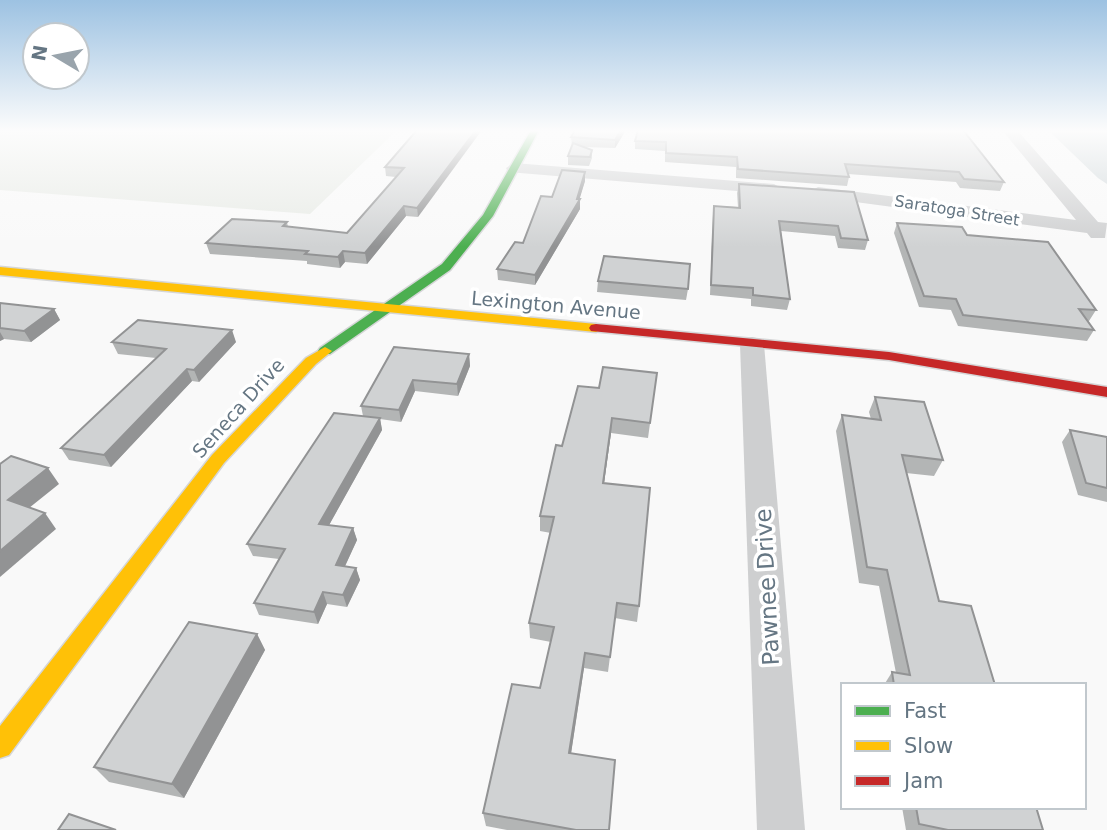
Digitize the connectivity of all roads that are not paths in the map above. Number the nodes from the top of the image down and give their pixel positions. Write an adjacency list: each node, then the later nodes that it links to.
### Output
1 (514, 168): 7 (street, Seneca Drive)
2 (523, 169): 4 (street, Saratoga Street)
3 (1045, 169): 4 (street)
4 (1100, 228): 5 (street)
5 (1107, 244)
6 (0, 271): 7 (street, Lexington Avenue)
7 (381, 309): 8 (street, Lexington Avenue); 10 (street, Seneca Drive)
8 (752, 344): 9 (street, Lexington Avenue); 11 (street, Pawnee Drive)
9 (1107, 392)
10 (0, 746)
11 (781, 830)

